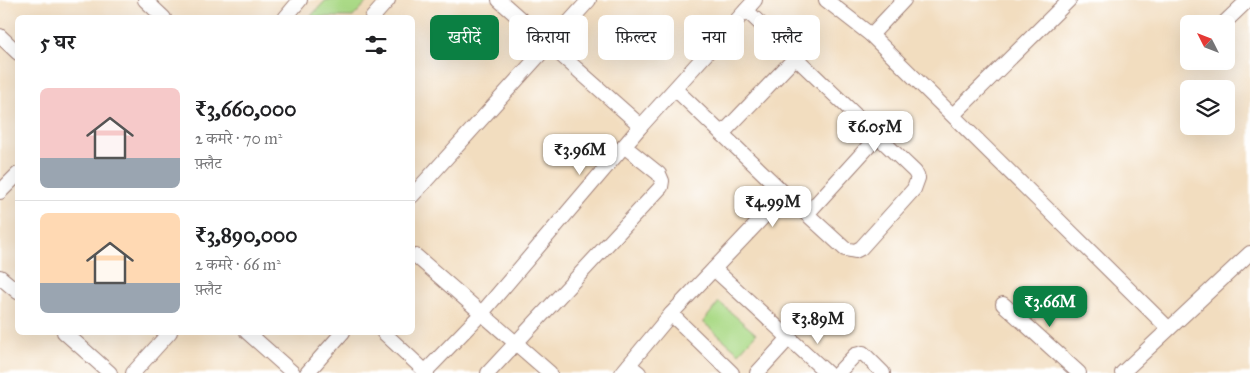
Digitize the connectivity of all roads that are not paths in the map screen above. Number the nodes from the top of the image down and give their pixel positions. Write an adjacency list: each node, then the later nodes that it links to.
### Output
1 (145, 0): 11 (street)
2 (300, 0): 12 (street)
3 (388, 0): 13 (street)
4 (499, 0): 14 (street)
5 (589, 0): 15 (street)
6 (826, 0): 18 (street)
7 (904, 0): 18 (street)
8 (1069, 0): 26 (street)
9 (1248, 0): 17 (street)
10 (751, 5): 16 (street); 25 (street)
11 (161, 15)
12 (288, 15)
13 (375, 15)
14 (516, 15)
15 (576, 15)
16 (760, 15)
17 (1232, 15)
18 (871, 35): 26 (street)
19 (0, 36): 20 (street)
20 (15, 50)
21 (536, 60): 33 (street)
22 (567, 60): 27 (street)
23 (793, 60): 28 (street)
24 (799, 60): 29 (street)
25 (675, 89): 27 (street); 28 (street)
26 (954, 114): 42 (street)
27 (641, 126): 30 (street)
28 (722, 134): 34 (street)
29 (878, 136): 35 (street); 35 (street)
30 (624, 146): 40 (street); 49 (street)
31 (15, 177): 32 (street)
32 (0, 192)
33 (415, 193)
34 (785, 194): 35 (street); 38 (street)
35 (807, 214)
36 (1250, 253): 42 (street)
37 (415, 257): 40 (street)
38 (714, 269): 41 (street); 48 (street)
39 (1003, 304): 63 (street)
40 (481, 314): 49 (street); 55 (street)
41 (670, 314): 50 (street); 58 (street)
42 (1168, 328): 64 (street)
43 (67, 335): 51 (street)
44 (167, 335): 52 (street)
45 (250, 335): 53 (street)
46 (340, 335): 54 (street)
47 (386, 335): 55 (street)
48 (789, 338): 59 (street); 60 (street)
49 (515, 343): 56 (street); 57 (street)
50 (630, 370)
51 (110, 373)
52 (133, 373)
53 (293, 373)
54 (307, 373)
55 (425, 373)
56 (488, 373)
57 (550, 373)
58 (732, 373)
59 (757, 373)
60 (827, 373)
61 (838, 373): 62 (street)
62 (884, 373)
63 (1079, 373)
64 (1122, 373)

